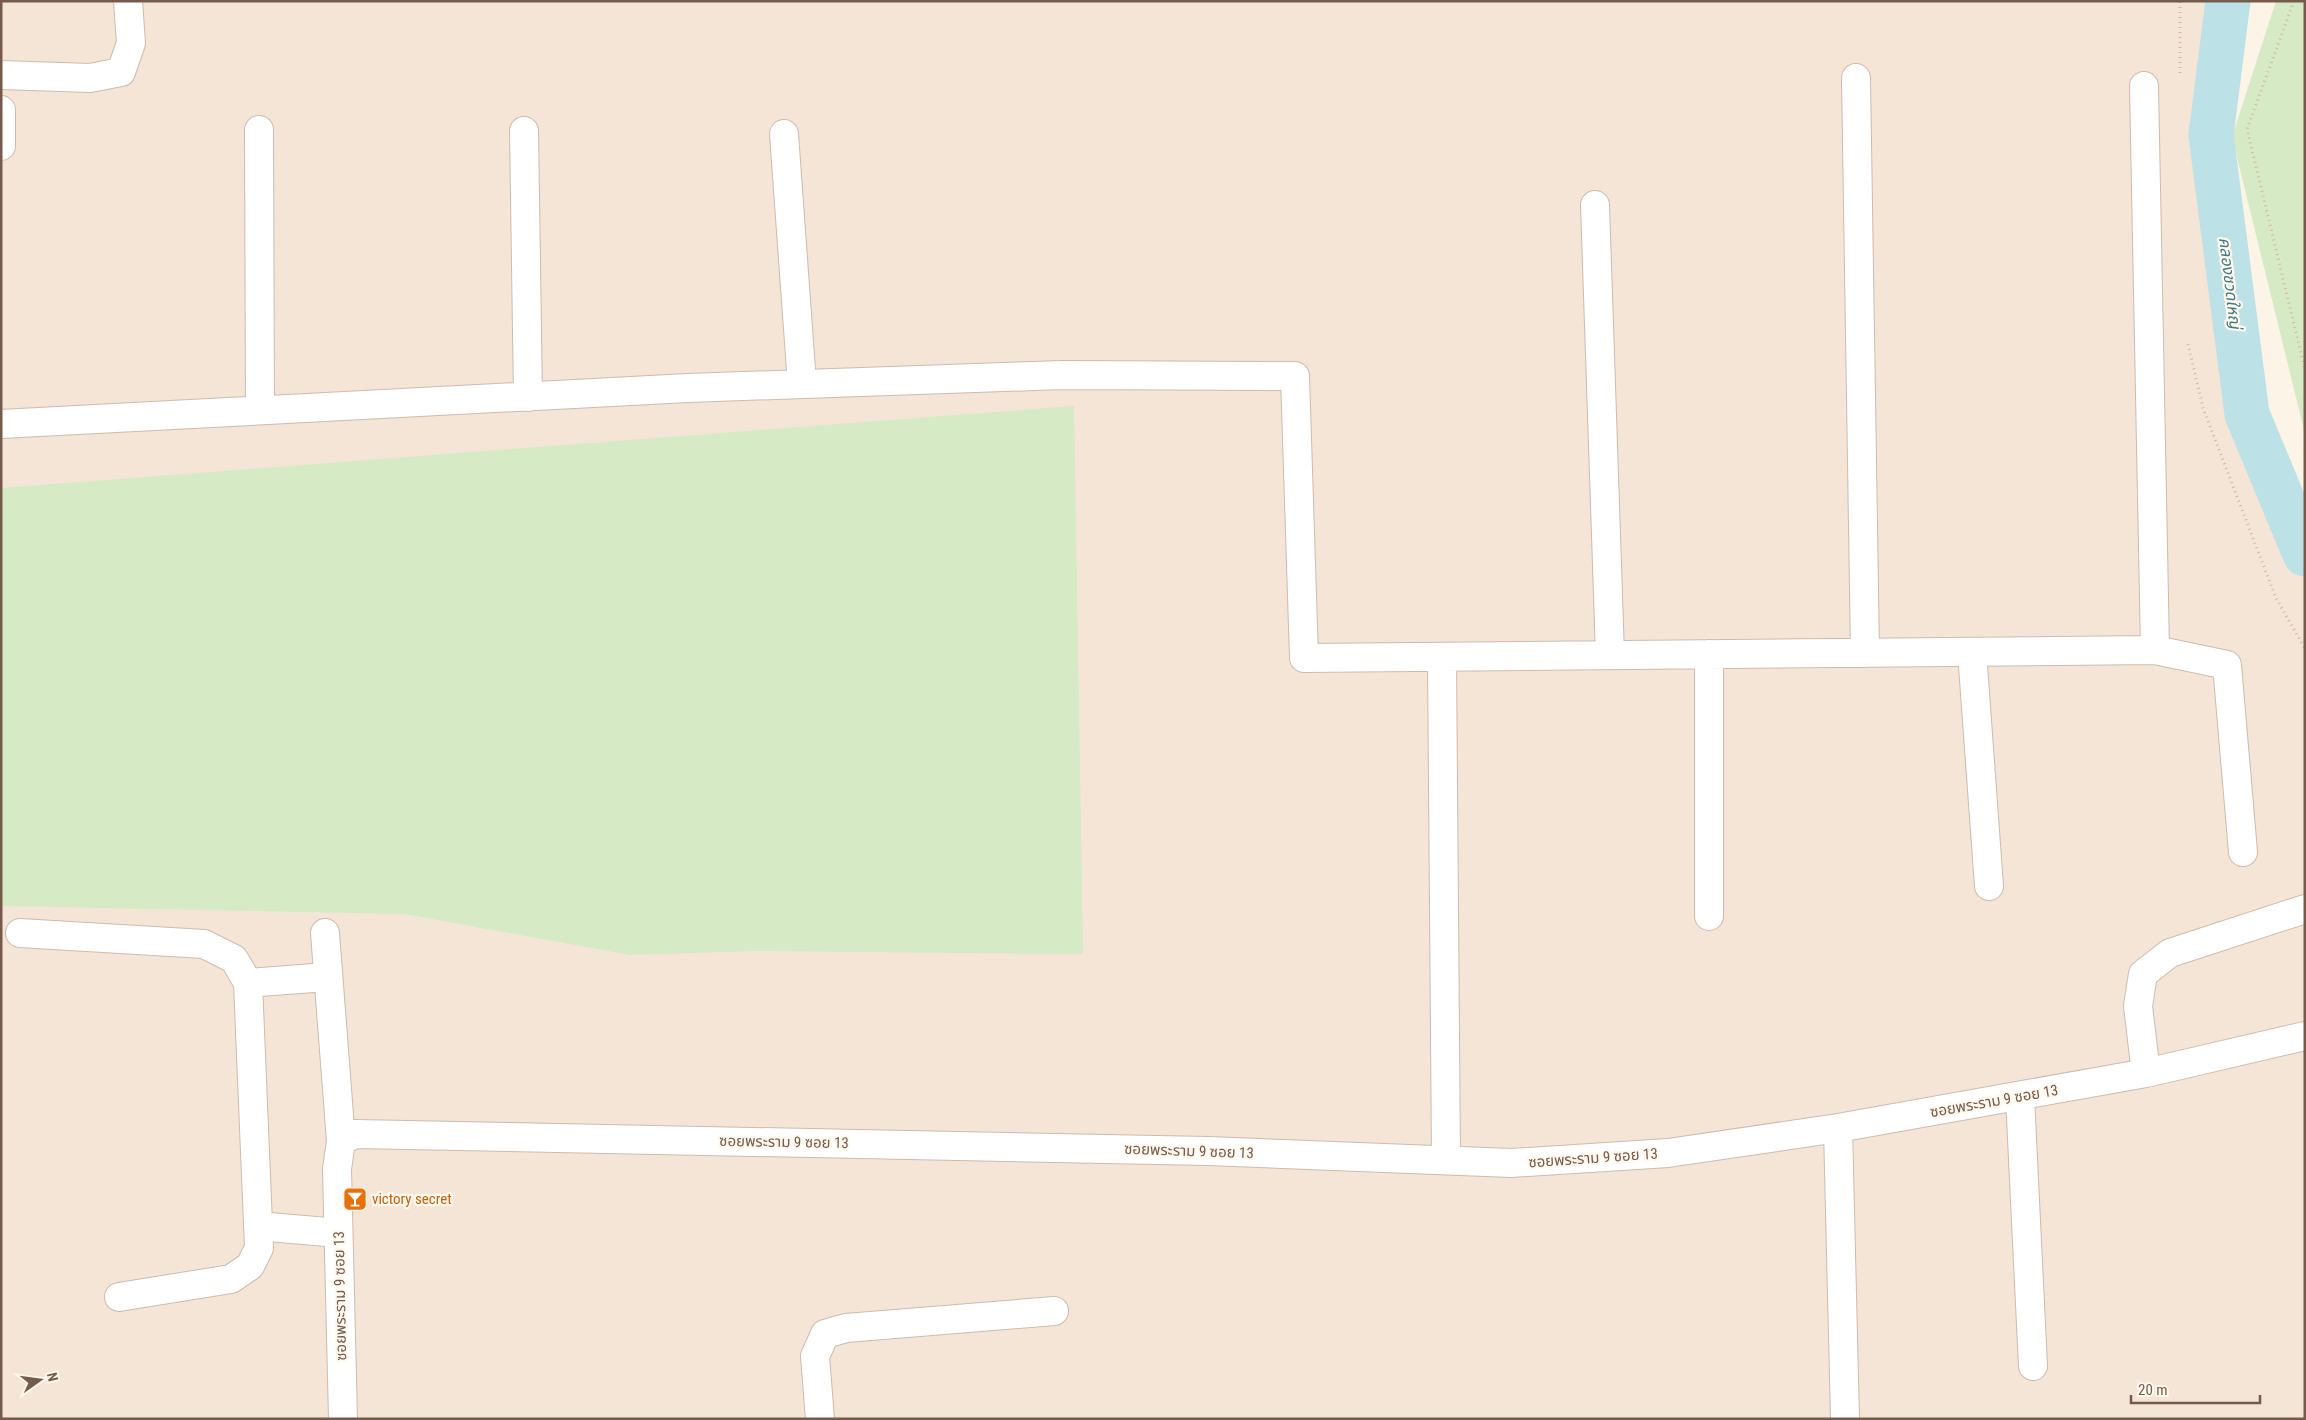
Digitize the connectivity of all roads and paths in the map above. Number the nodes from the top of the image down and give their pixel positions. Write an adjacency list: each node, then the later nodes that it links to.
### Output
1 (128, 1): 4 (street)
2 (2180, 1): 6 (path)
3 (2294, 1): 15 (path)
4 (1, 75)
5 (1856, 78): 23 (street)
6 (2180, 83)
7 (2144, 86): 21 (street)
8 (1, 110): 12 (street)
9 (259, 130): 18 (street)
10 (524, 132): 17 (street)
11 (784, 134): 16 (street)
12 (1, 146)
13 (1595, 206): 25 (street)
14 (2185, 336): 20 (path)
15 (2305, 370)
16 (802, 384): 17 (street); 26 (street)
17 (528, 396): 18 (street)
18 (260, 410): 19 (street)
19 (1, 424)
20 (2305, 649)
21 (2155, 650): 22 (street); 27 (street)
22 (1972, 652): 23 (street); 28 (street)
23 (1865, 653): 24 (street)
24 (1709, 654): 25 (street); 30 (street)
25 (1610, 655): 26 (street)
26 (1442, 657): 40 (street)
27 (2243, 852)
28 (1989, 886)
29 (2305, 909): 36 (street)
30 (1709, 916)
31 (20, 933): 34 (street)
32 (325, 933): 33 (street)
33 (327, 977): 34 (street); 39 (street)
34 (248, 983): 41 (street)
35 (2305, 1036): 36 (street, ซอยพระราม 9 ซอย 13)
36 (2146, 1073): 37 (street, ซอยพระราม 9 ซอย 13)
37 (2020, 1097): 38 (street, ซอยพระราม 9 ซอย 13); 45 (street)
38 (1838, 1128): 40 (street, ซอยพระราม 9 ซอย 13); 48 (street)
39 (341, 1141): 40 (street, ซอยพระราม 9 ซอย 13); 42 (street, ซอยพระราม 9 ซอย 13)
40 (1446, 1160)
41 (258, 1226): 42 (street); 43 (street)
42 (338, 1233): 46 (street, ซอยพระราม 9 ซอย 13)
43 (119, 1297)
44 (1054, 1311): 47 (street)
45 (2033, 1366)
46 (343, 1419)
47 (820, 1419)
48 (1845, 1419)

